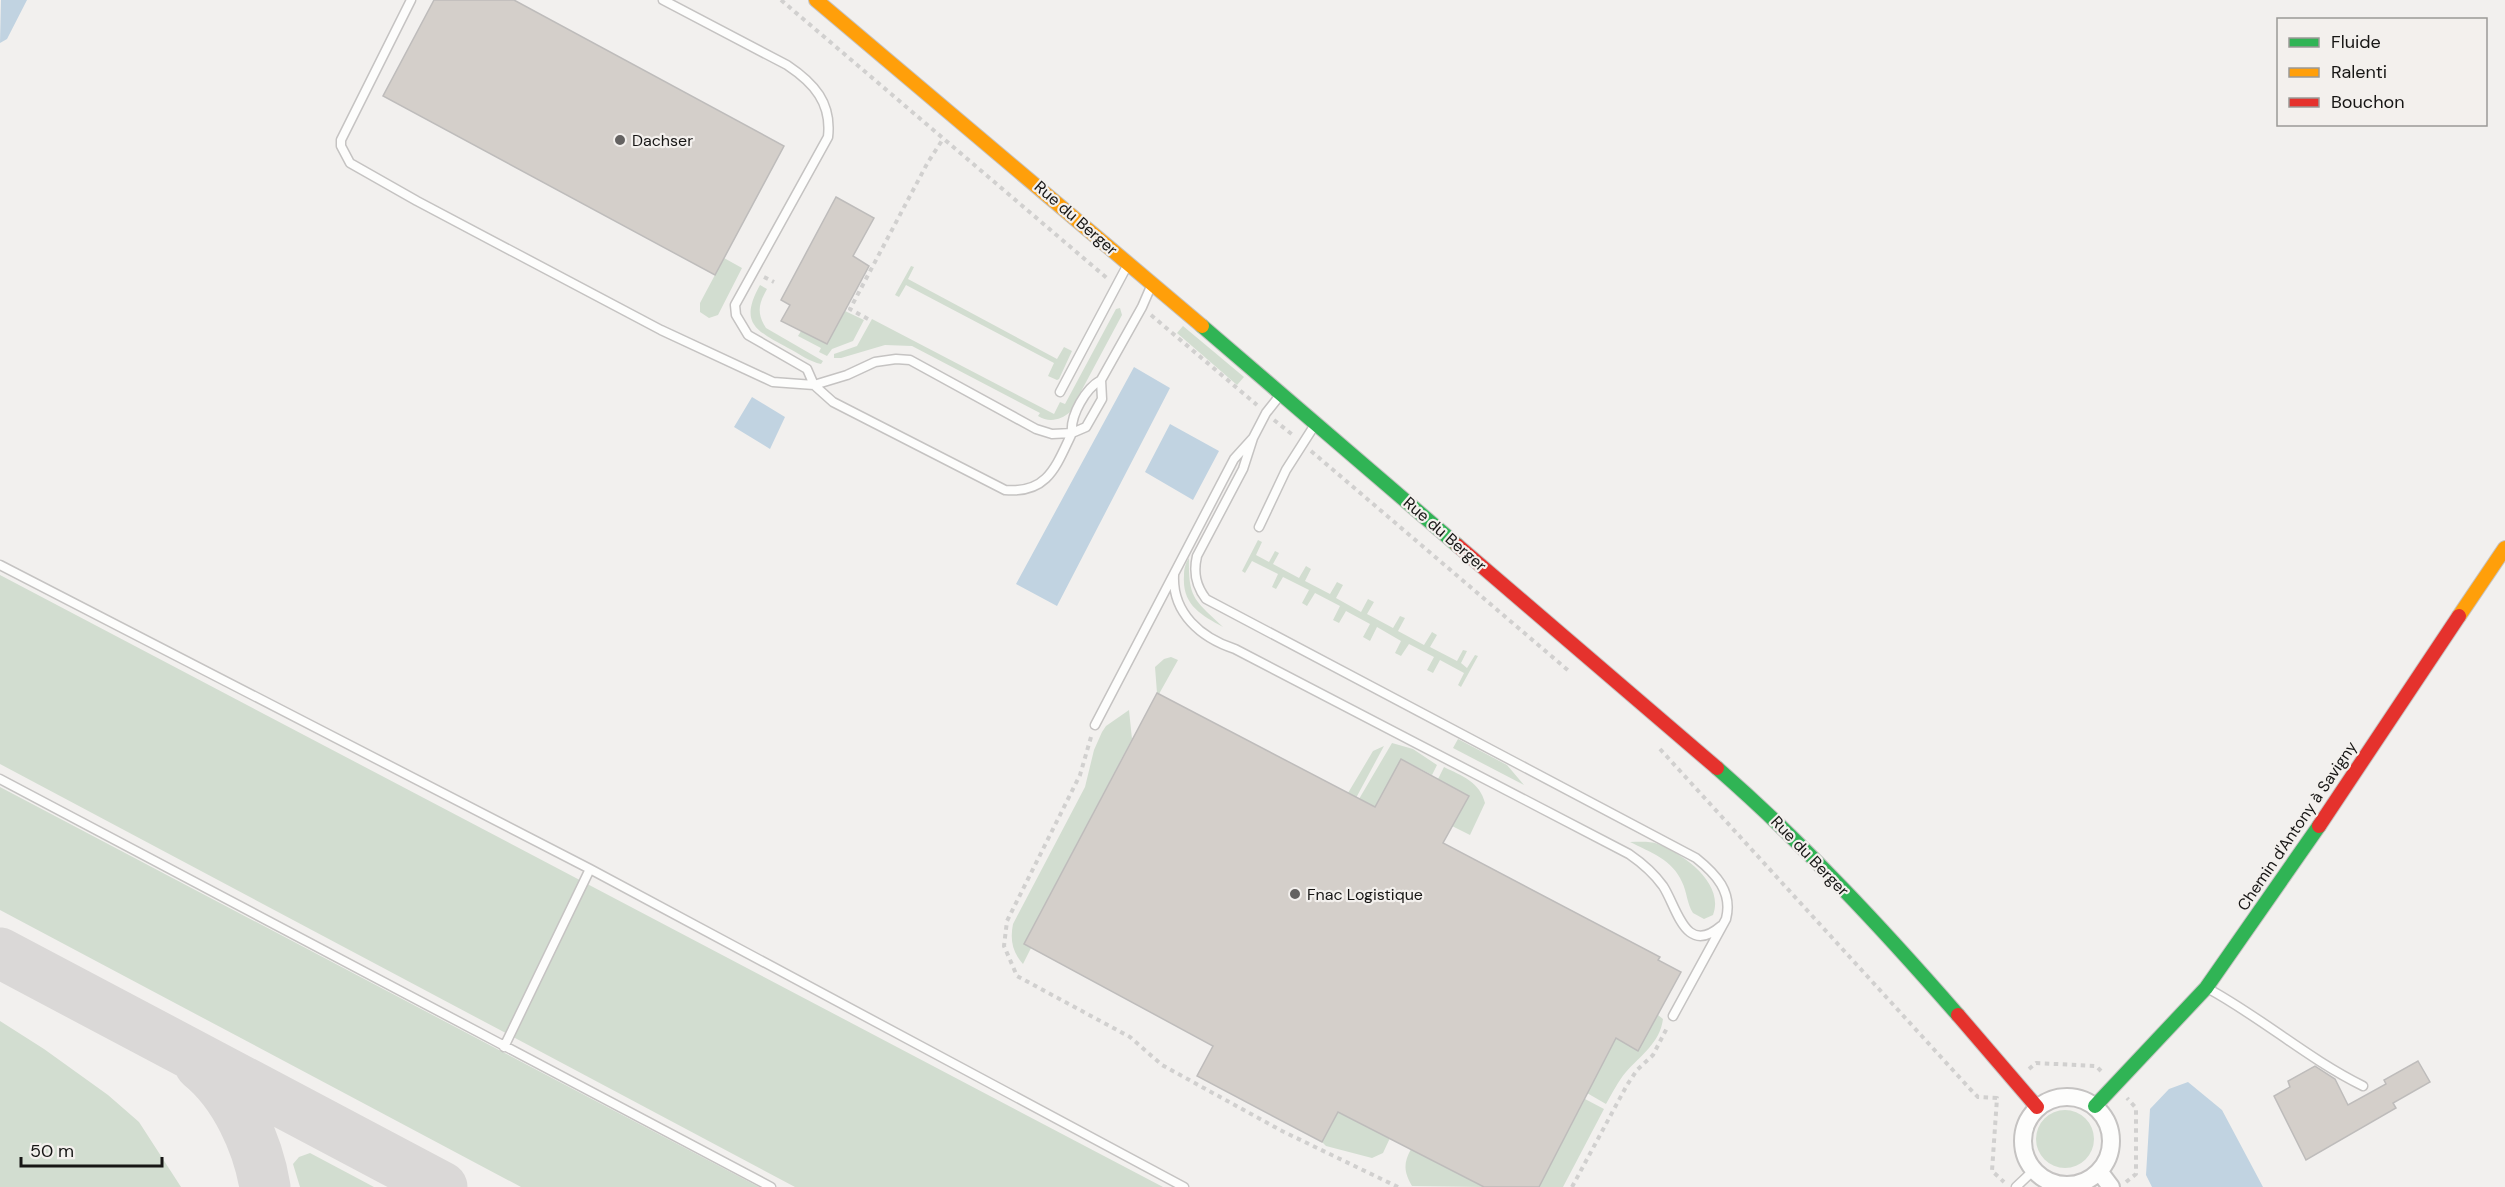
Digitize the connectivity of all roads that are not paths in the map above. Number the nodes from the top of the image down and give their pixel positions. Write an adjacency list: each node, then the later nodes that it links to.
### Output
1 (411, 0): 7 (lane)
2 (663, 0): 7 (lane)
3 (816, 0): 4 (street, Rue du Berger)
4 (1128, 263): 5 (street, Rue du Berger); 8 (lane)
5 (1152, 284): 6 (lane); 9 (street, Rue du Berger)
6 (1101, 380): 11 (lane); 11 (lane)
7 (814, 385): 11 (lane); 11 (lane)
8 (1060, 392)
9 (1281, 393): 10 (street, Rue du Berger); 12 (lane)
10 (1316, 423): 13 (lane); 26 (street, Rue du Berger)
11 (1072, 433)
12 (1253, 438): 16 (lane); 20 (lane)
13 (1259, 527)
14 (2505, 548): 21 (street, Chemin d'Antony à Savigny)
15 (0, 566): 19 (lane)
16 (1173, 575): 17 (lane); 20 (lane)
17 (1095, 725)
18 (0, 779): 23 (lane)
19 (590, 869): 23 (lane); 30 (lane)
20 (1723, 923): 22 (lane)
21 (2206, 988): 24 (lane); 25 (street, Chemin d'Antony à Savigny)
22 (1673, 1016)
23 (504, 1047): 29 (lane)
24 (2363, 1086)
25 (2095, 1106): 26 (street); 28 (street)
26 (2037, 1107): 27 (street)
27 (2034, 1170): 28 (street); 31 (lane)
28 (2099, 1171): 32 (street)
29 (771, 1187)
30 (1184, 1187)
31 (2016, 1187)
32 (2111, 1187)

